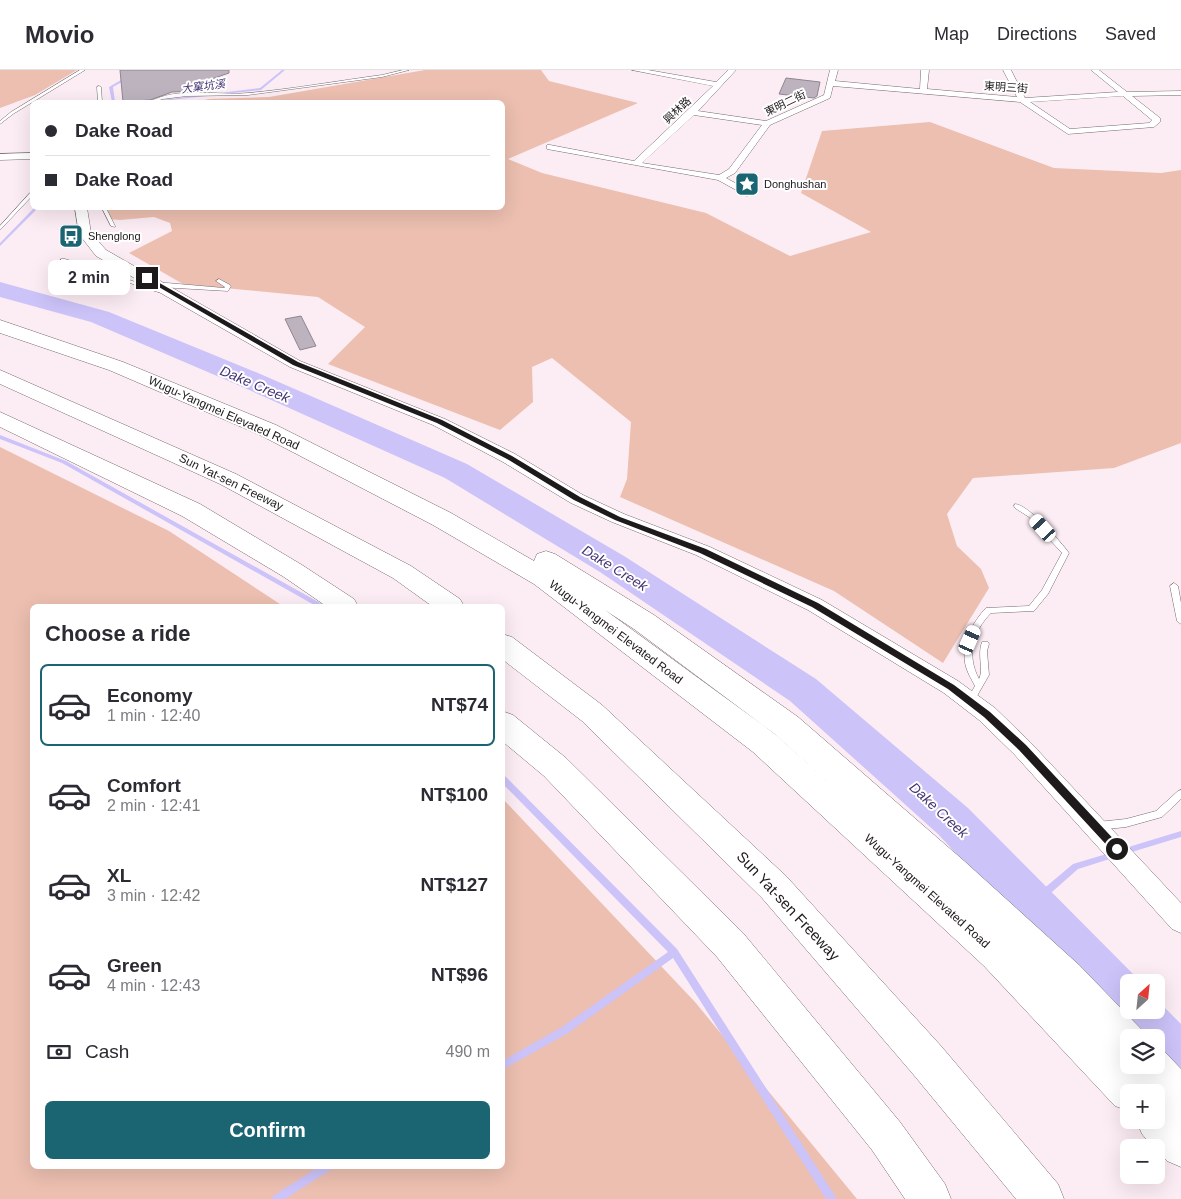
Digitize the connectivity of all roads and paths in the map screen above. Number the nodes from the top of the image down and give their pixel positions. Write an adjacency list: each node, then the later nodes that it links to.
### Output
1 (83, 70): 15 (lane)
2 (407, 70): 17 (lane)
3 (636, 70): 10 (street)
4 (732, 70): 10 (street, 興林路)
5 (834, 70): 9 (street, 東明二街)
6 (925, 70): 12 (street)
7 (1007, 70): 18 (street)
8 (1096, 70): 14 (street)
9 (830, 83): 12 (street, 東明三街); 22 (street, 東明二街)
10 (719, 85): 20 (street, 興林路)
11 (100, 87): 16 (lane)
12 (923, 91): 18 (street, 東明三街)
13 (1181, 93): 14 (street, 東明三街)
14 (1124, 94): 18 (street, 東明三街); 18 (street)
15 (33, 100)
16 (100, 100)
17 (163, 100)
18 (1022, 100)
19 (30, 102): 21 (lane)
20 (692, 112): 22 (street); 26 (street, 興林路)
21 (0, 123)
22 (767, 123): 27 (street, 東明二街)
23 (550, 147): 26 (street)
24 (30, 156): 25 (street)
25 (0, 157)
26 (636, 164): 27 (street)
27 (720, 178): 28 (street)
28 (747, 193)
29 (30, 196): 33 (lane)
30 (81, 210): 36 (street)
31 (105, 210): 32 (lane)
32 (113, 226)
33 (0, 229)
34 (63, 260): 37 (lane)
35 (219, 281): 36 (lane)
36 (158, 285): 37 (street)
37 (179, 296): 49 (street)
38 (0, 312): 54 (highway, Wugu-Yangmei Elevated Road)
39 (0, 326): 56 (highway, Wugu-Yangmei Elevated Road)
40 (0, 376): 45 (highway, Sun Yat-sen Freeway)
41 (0, 419): 44 (highway)
42 (1017, 506): 49 (lane)
43 (1174, 586): 46 (lane)
44 (342, 604)
45 (448, 604)
46 (1181, 622)
47 (985, 644): 49 (lane)
48 (505, 646): 61 (highway, Sun Yat-sen Freeway)
49 (974, 694): 52 (street)
50 (505, 726): 60 (highway)
51 (1181, 794): 52 (lane)
52 (1100, 831): 53 (street)
53 (1181, 921)
54 (1120, 1034)
55 (1159, 1074): 57 (highway)
56 (1121, 1084)
57 (1181, 1097)
58 (1164, 1129): 59 (highway)
59 (1181, 1147)
60 (930, 1199)
61 (1043, 1199)

